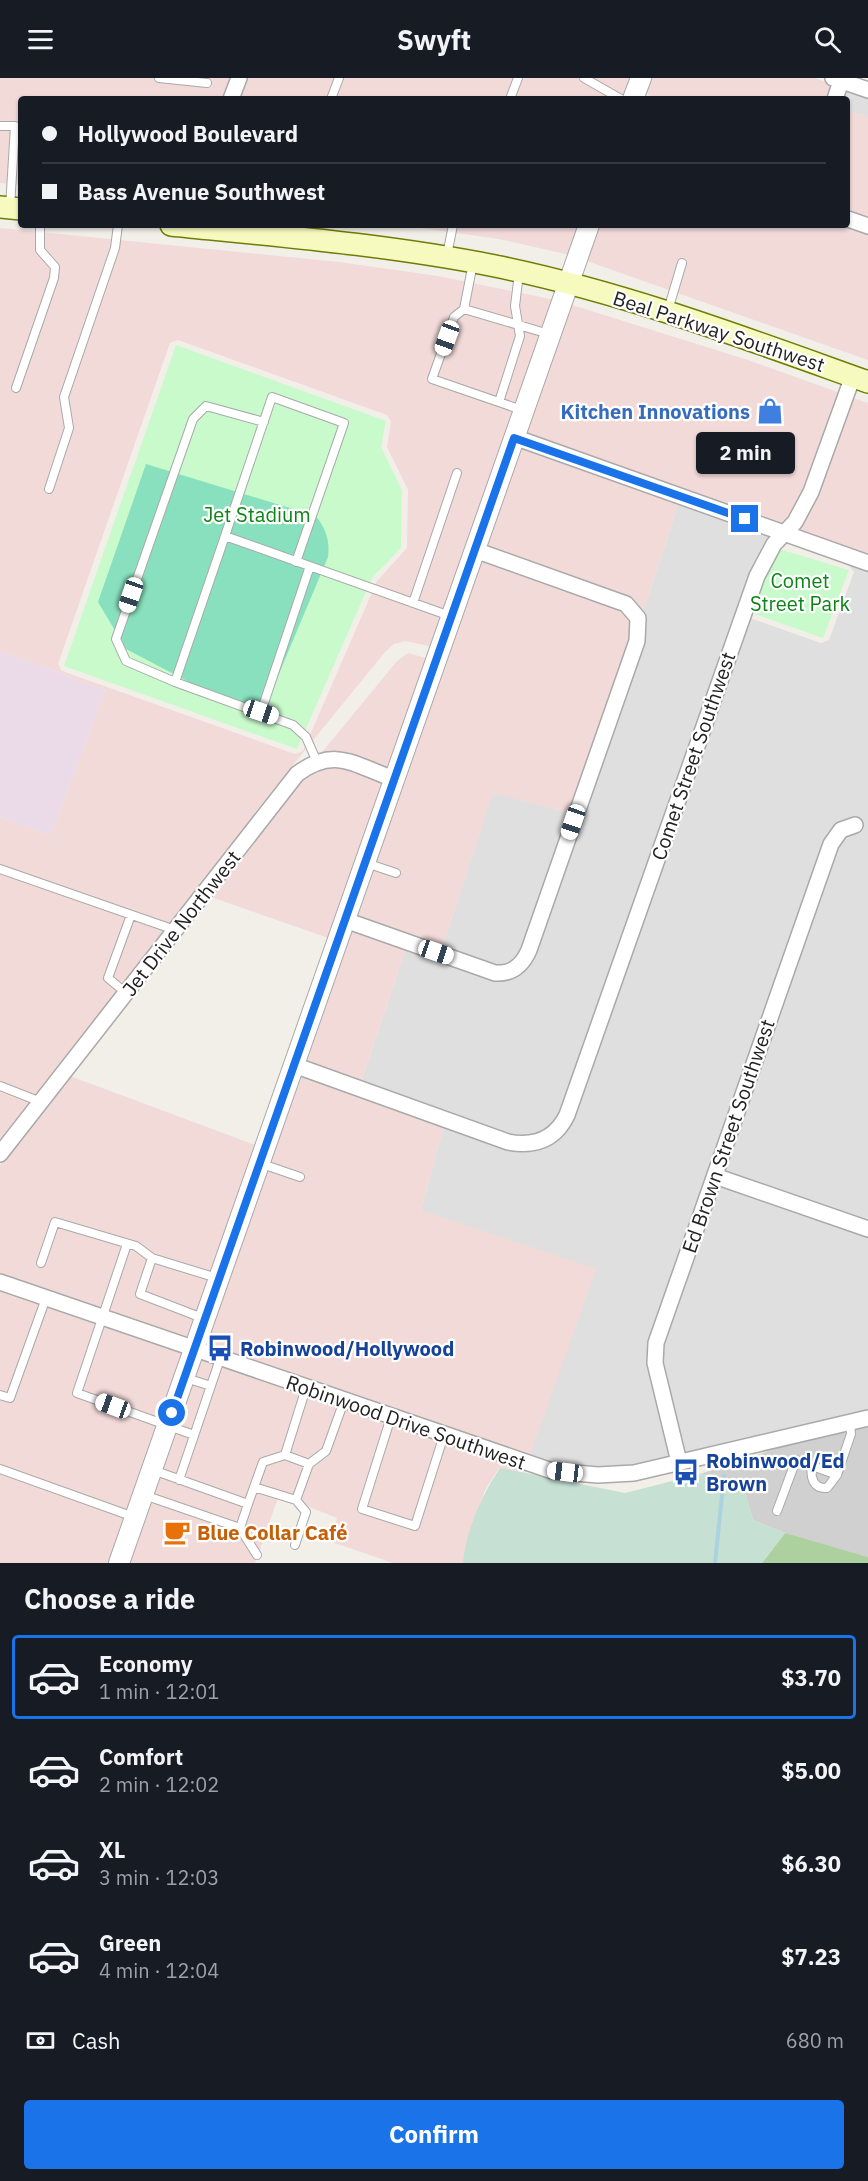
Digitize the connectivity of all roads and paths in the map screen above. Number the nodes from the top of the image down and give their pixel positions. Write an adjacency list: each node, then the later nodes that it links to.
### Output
1 (159, 78): 7 (lane)
2 (239, 78): 10 (street)
3 (339, 78): 11 (lane)
4 (518, 78): 12 (lane)
5 (585, 78): 9 (lane)
6 (837, 80): 8 (street); 13 (street)
7 (207, 83)
8 (868, 90)
9 (635, 94)
10 (232, 96)
11 (332, 96)
12 (511, 96)
13 (835, 96)
14 (0, 126): 15 (lane)
15 (10, 208)
16 (850, 220): 17 (street)
17 (868, 226)
18 (40, 228): 34 (lane)
19 (118, 228): 40 (lane)
20 (233, 228): 23 (main road, Beal Parkway Southwest)
21 (452, 228): 24 (lane)
22 (588, 228): 28 (street)
23 (293, 231): 24 (main road, Beal Parkway Southwest)
24 (446, 257): 25 (main road, Beal Parkway Southwest)
25 (474, 262): 27 (main road, Beal Parkway Southwest); 29 (lane)
26 (682, 263): 30 (lane)
27 (519, 272): 28 (main road, Beal Parkway Southwest); 31 (lane)
28 (568, 284): 30 (main road, Beal Parkway Southwest); 32 (street)
29 (464, 309): 31 (lane); 35 (lane)
30 (668, 312): 33 (main road, Beal Parkway Southwest)
31 (519, 325): 32 (lane); 35 (lane)
32 (550, 334): 36 (street)
33 (861, 379): 41 (street, Comet Street Southwest)
34 (16, 388)
35 (499, 402): 36 (lane)
36 (524, 411): 38 (street)
37 (264, 422): 42 (lane); 44 (lane); 49 (lane)
38 (514, 438): 41 (street); 43 (street)
39 (456, 473): 47 (lane)
40 (50, 489)
41 (784, 533): 45 (street); 61 (street, Comet Street Southwest)
42 (225, 536): 44 (lane); 49 (lane)
43 (475, 550): 48 (street); 58 (street)
44 (296, 562): 46 (lane)
45 (868, 562)
46 (310, 566): 47 (lane); 50 (lane)
47 (412, 603): 48 (lane)
48 (452, 616): 52 (street)
49 (175, 682): 50 (lane)
50 (261, 712): 51 (lane)
51 (317, 762): 52 (street); 59 (street, Jet Drive Northwest)
52 (394, 779): 54 (street)
53 (855, 825): 66 (street, Ed Brown Street Southwest)
54 (365, 863): 56 (lane); 58 (street)
55 (0, 869): 57 (lane)
56 (396, 873)
57 (131, 915): 59 (lane); 60 (lane)
58 (345, 920): 61 (street)
59 (175, 930): 60 (street, Jet Drive Northwest)
60 (126, 993): 63 (street, Jet Drive Northwest)
61 (294, 1065): 65 (street)
62 (0, 1086): 63 (lane)
63 (41, 1102): 64 (street, Jet Drive Northwest)
64 (0, 1154)
65 (260, 1163): 67 (lane); 72 (street)
66 (715, 1176): 68 (street); 91 (street, Ed Brown Street Southwest)
67 (300, 1177)
68 (868, 1229)
69 (127, 1244): 70 (lane); 71 (lane); 75 (lane)
70 (152, 1258): 72 (lane); 76 (lane)
71 (41, 1263)
72 (219, 1279): 76 (street)
73 (0, 1282): 74 (street, Robinwood Drive Southwest)
74 (46, 1298): 75 (street, Robinwood Drive Southwest); 82 (lane)
75 (103, 1318): 77 (street, Robinwood Drive Southwest); 87 (lane)
76 (205, 1319): 77 (street)
77 (194, 1350): 78 (street, Robinwood Drive Southwest); 79 (street)
78 (220, 1359): 80 (lane); 81 (street, Robinwood Drive Southwest)
79 (184, 1377): 80 (lane); 87 (street)
80 (211, 1386): 88 (lane)
81 (306, 1388): 83 (street, Robinwood Drive Southwest); 90 (lane)
82 (0, 1395)
83 (344, 1401): 84 (street, Robinwood Drive Southwest); 92 (lane)
84 (391, 1417): 89 (street, Robinwood Drive Southwest); 89 (lane)
85 (868, 1418): 86 (street, Robinwood Drive Southwest)
86 (850, 1422): 91 (street, Robinwood Drive Southwest); 96 (lane)
87 (168, 1425): 88 (lane); 95 (street)
88 (194, 1435): 97 (lane)
89 (444, 1435): 91 (street, Robinwood Drive Southwest)
90 (285, 1455): 92 (lane); 98 (lane)
91 (679, 1462)
92 (309, 1464): 100 (lane)
93 (812, 1465): 96 (lane); 96 (lane); 102 (lane)
94 (0, 1469): 103 (lane)
95 (152, 1470): 97 (lane); 99 (street)
96 (837, 1475)
97 (179, 1480): 101 (lane)
98 (254, 1487): 100 (lane); 101 (lane)
99 (143, 1495): 103 (street); 104 (lane)
100 (296, 1500): 105 (lane)
101 (248, 1504): 104 (lane)
102 (777, 1511)
103 (135, 1517): 107 (street)
104 (240, 1528): 106 (lane)
105 (295, 1545)
106 (257, 1555)
107 (119, 1563)

